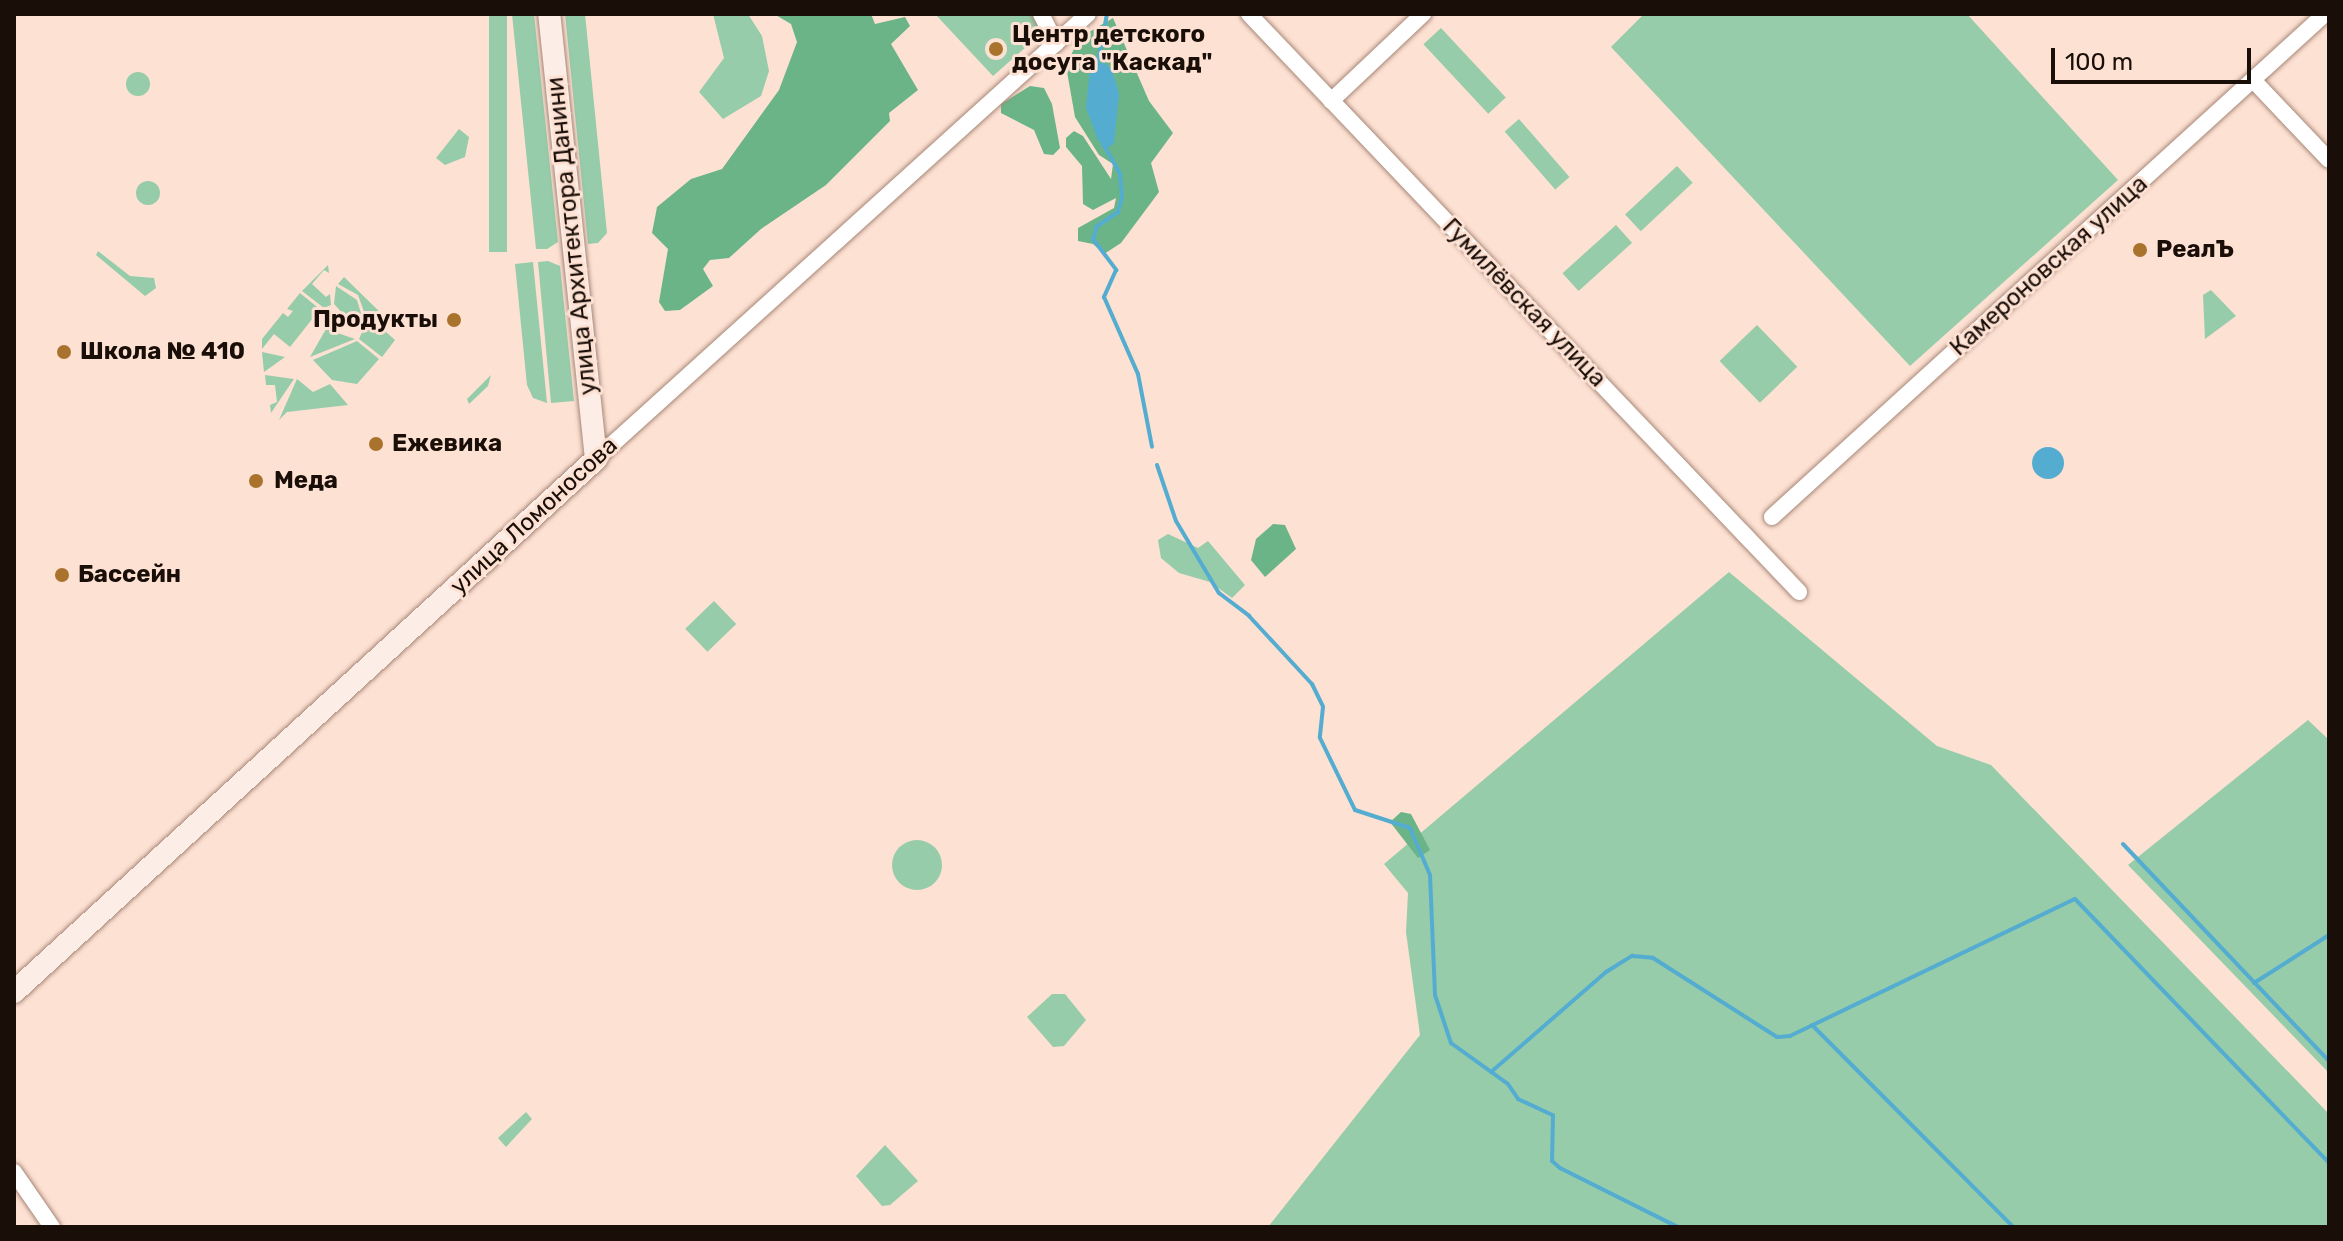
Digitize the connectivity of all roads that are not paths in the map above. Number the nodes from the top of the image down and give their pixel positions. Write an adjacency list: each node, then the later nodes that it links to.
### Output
1 (549, 14): 11 (street, улица Архитектора Данини)
2 (1041, 14): 7 (street)
3 (1088, 14): 7 (street, улица Ломоносова)
4 (1249, 14): 9 (street, Гумилёвская улица)
5 (1423, 14): 9 (street)
6 (2325, 14): 8 (street, Камероновская улица)
7 (1056, 43): 11 (street, улица Ломоносова)
8 (2253, 80): 10 (street); 12 (street, Камероновская улица)
9 (1331, 101): 13 (street, Гумилёвская улица)
10 (2329, 160)
11 (596, 459): 14 (street, улица Ломоносова)
12 (1772, 517)
13 (1799, 592)
14 (14, 992)
15 (14, 1172): 16 (street)
16 (52, 1227)

